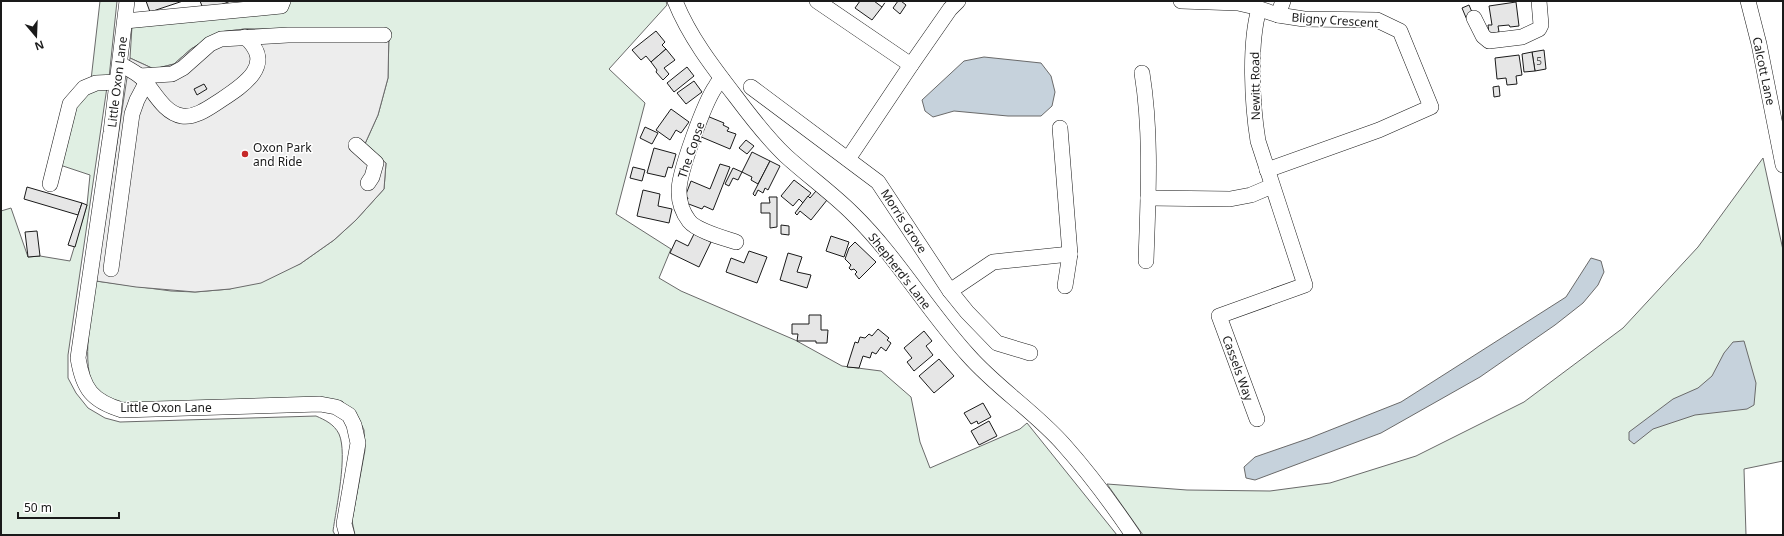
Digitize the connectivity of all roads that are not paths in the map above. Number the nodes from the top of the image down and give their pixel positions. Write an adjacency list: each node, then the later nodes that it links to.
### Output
1 (127, 1): 12 (street, Little Oxon Lane)
2 (675, 1): 18 (street, Shepherd's Lane)
3 (817, 1): 16 (street)
4 (958, 1): 16 (street)
5 (1181, 1): 9 (street, Bligny Crescent)
6 (1539, 1): 11 (street)
7 (1748, 1): 25 (street, Calcott Lane)
8 (282, 3): 12 (street)
9 (1259, 8): 10 (street, Bligny Crescent); 26 (street, Newitt Road)
10 (1281, 8): 26 (street, Bligny Crescent)
11 (1474, 18)
12 (125, 21): 15 (street, Little Oxon Lane)
13 (384, 35): 14 (street)
14 (245, 37): 19 (street); 19 (street)
15 (120, 64): 19 (street); 20 (street, Little Oxon Lane)
16 (911, 64): 24 (street)
17 (1142, 73): 30 (street)
18 (722, 79): 31 (street, The Copse); 41 (street, Shepherd's Lane)
19 (143, 80): 34 (street)
20 (118, 82): 28 (street); 40 (street, Little Oxon Lane)
21 (751, 87): 24 (street, Morris Grove)
22 (1060, 128): 32 (street)
23 (356, 145): 27 (street)
24 (848, 159): 36 (street, Morris Grove)
25 (1783, 165)
26 (1267, 170): 29 (street, Newitt Road)
27 (368, 183)
28 (50, 184)
29 (1272, 186): 30 (street); 37 (street, Newitt Road)
30 (1148, 198): 33 (street)
31 (736, 242)
32 (1070, 254): 35 (street); 36 (street)
33 (1146, 261)
34 (111, 269)
35 (1065, 286)
36 (950, 291): 38 (street, Morris Grove)
37 (1219, 316): 39 (street, Cassels Way)
38 (1030, 353)
39 (1257, 419)
40 (347, 535)
41 (1134, 535)

